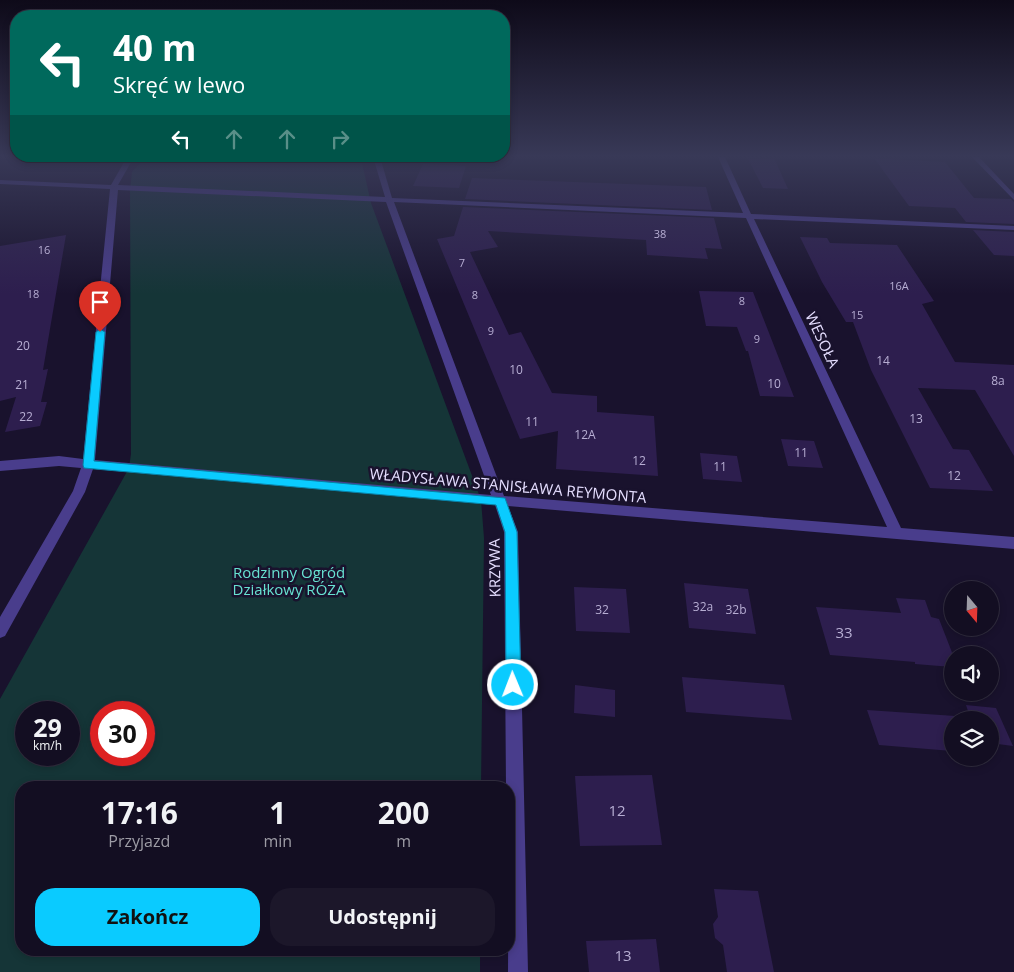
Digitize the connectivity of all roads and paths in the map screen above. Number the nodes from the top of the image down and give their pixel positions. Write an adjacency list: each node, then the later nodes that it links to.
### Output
1 (113, 202): 7 (street)
2 (392, 202): 9 (street, KRZYWA)
3 (444, 202): 5 (street)
4 (742, 202): 5 (street, WESOŁA)
5 (748, 216): 6 (street); 10 (street, WESOŁA)
6 (1014, 228)
7 (88, 465): 8 (street, WŁADYSŁAWA STANISŁAWA REYMONTA); 9 (street, WŁADYSŁAWA STANISŁAWA REYMONTA); 12 (street)
8 (0, 466)
9 (501, 501): 10 (street, WŁADYSŁAWA STANISŁAWA REYMONTA); 13 (street, KRZYWA)
10 (897, 534): 11 (street, WŁADYSŁAWA STANISŁAWA REYMONTA)
11 (1014, 543)
12 (0, 631)
13 (515, 781)
14 (515, 783): 15 (street, KRZYWA)
15 (518, 972)

